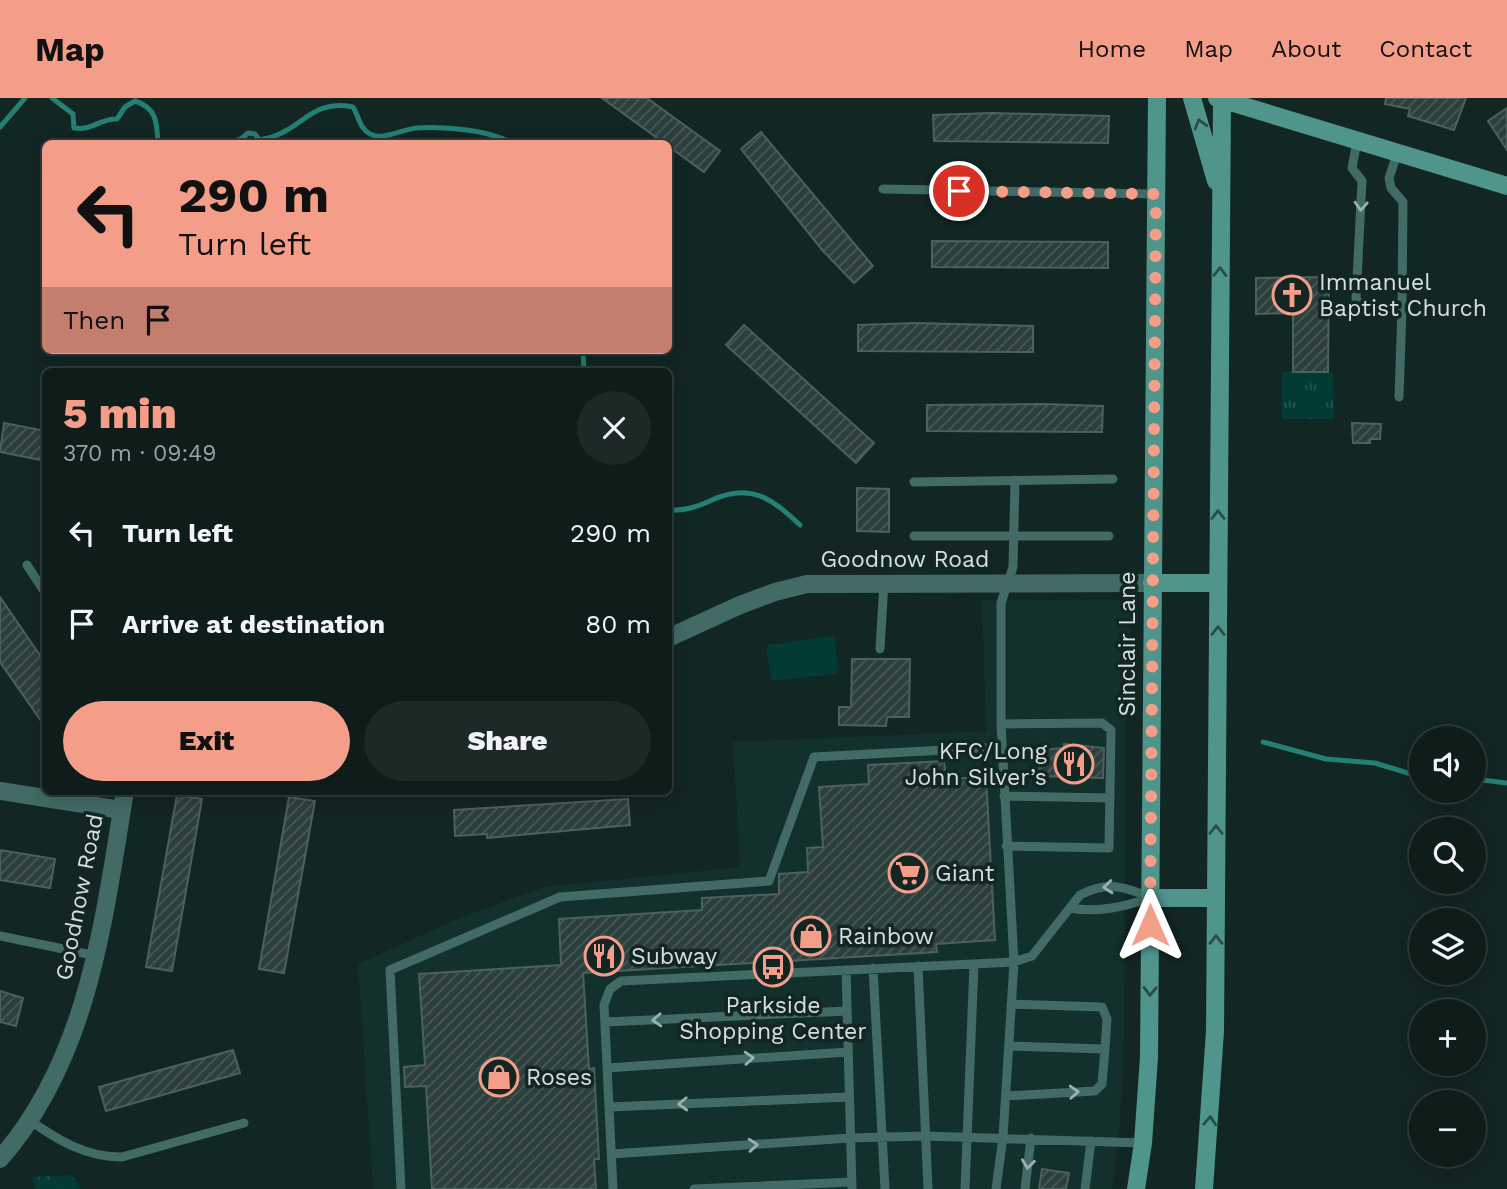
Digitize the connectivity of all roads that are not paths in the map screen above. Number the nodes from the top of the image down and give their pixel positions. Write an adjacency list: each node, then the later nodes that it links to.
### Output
1 (1157, 98): 8 (street, Sinclair Lane)
2 (1192, 98): 9 (street, one-way to 2)
3 (1220, 99): 4 (street); 9 (street)
4 (1357, 141): 5 (street); 10 (lane, one-way to 10)
5 (1397, 154): 6 (street); 10 (lane)
6 (1507, 186)
7 (883, 189): 8 (lane)
8 (1156, 194): 21 (street, Sinclair Lane)
9 (1221, 197): 22 (street, one-way to 9)
10 (1402, 309): 11 (lane)
11 (1399, 397)
12 (1113, 479): 13 (lane)
13 (1015, 480): 14 (lane); 17 (lane)
14 (914, 482)
15 (914, 536): 17 (lane)
16 (1109, 536): 17 (lane)
17 (1013, 538): 20 (lane)
18 (27, 565): 23 (lane)
19 (884, 582): 20 (street, Goodnow Road); 24 (street, Goodnow Road); 25 (lane)
20 (1008, 583): 21 (street, Goodnow Road); 26 (lane)
21 (1152, 583): 22 (street); 34 (street, Sinclair Lane)
22 (1218, 583): 35 (street, one-way to 22)
23 (42, 588)
24 (672, 636)
25 (880, 649)
26 (1001, 724): 27 (lane); 31 (lane)
27 (1001, 747): 30 (lane); 67 (lane)
28 (0, 791): 32 (street)
29 (124, 795): 32 (street, Goodnow Road)
30 (1004, 796): 31 (lane); 33 (lane)
31 (1110, 799): 33 (lane)
32 (121, 810): 38 (street, Goodnow Road)
33 (1006, 846): 39 (lane)
34 (1150, 898): 35 (street); 36 (lane); 36 (lane, one-way to 36); 63 (street, Sinclair Lane, one-way to 63)
35 (1216, 898): 77 (street, one-way to 35)
36 (1070, 908): 39 (lane)
37 (0, 936): 38 (lane)
38 (97, 956): 54 (street, Goodnow Road)
39 (1014, 962): 40 (lane); 44 (lane)
40 (974, 964): 41 (lane); 58 (lane)
41 (918, 966): 42 (lane); 56 (lane)
42 (873, 968): 43 (lane); 57 (lane)
43 (846, 970): 45 (lane); 46 (lane)
44 (1011, 1004): 47 (lane); 48 (lane)
45 (847, 1011): 46 (lane, one-way to 46); 49 (lane)
46 (605, 1022): 50 (lane)
47 (1009, 1046): 48 (lane); 51 (lane)
48 (1105, 1049): 51 (lane, one-way to 48)
49 (848, 1052): 50 (lane, one-way to 49); 52 (lane)
50 (607, 1068): 53 (lane)
51 (1006, 1096): 59 (lane)
52 (849, 1097): 53 (lane, one-way to 53); 60 (lane)
53 (609, 1107): 64 (lane)
54 (29, 1120): 55 (lane); 65 (street, Goodnow Road)
55 (244, 1123)
56 (926, 1136): 57 (lane); 58 (lane); 71 (lane)
57 (882, 1137): 60 (lane); 70 (lane)
58 (967, 1137): 59 (lane); 72 (lane)
59 (1003, 1137): 61 (lane); 73 (lane)
60 (850, 1138): 64 (lane, one-way to 60); 66 (lane)
61 (1031, 1138): 62 (lane); 74 (lane, one-way to 74)
62 (1091, 1141): 63 (lane); 75 (lane)
63 (1143, 1143): 76 (street, Sinclair Lane)
64 (612, 1154): 68 (lane)
65 (0, 1159)
66 (852, 1185): 69 (lane)
67 (401, 1189)
68 (614, 1189)
69 (694, 1189)
70 (885, 1189)
71 (929, 1189)
72 (965, 1189)
73 (996, 1189)
74 (1025, 1189)
75 (1085, 1189)
76 (1136, 1189)
77 (1204, 1189)

